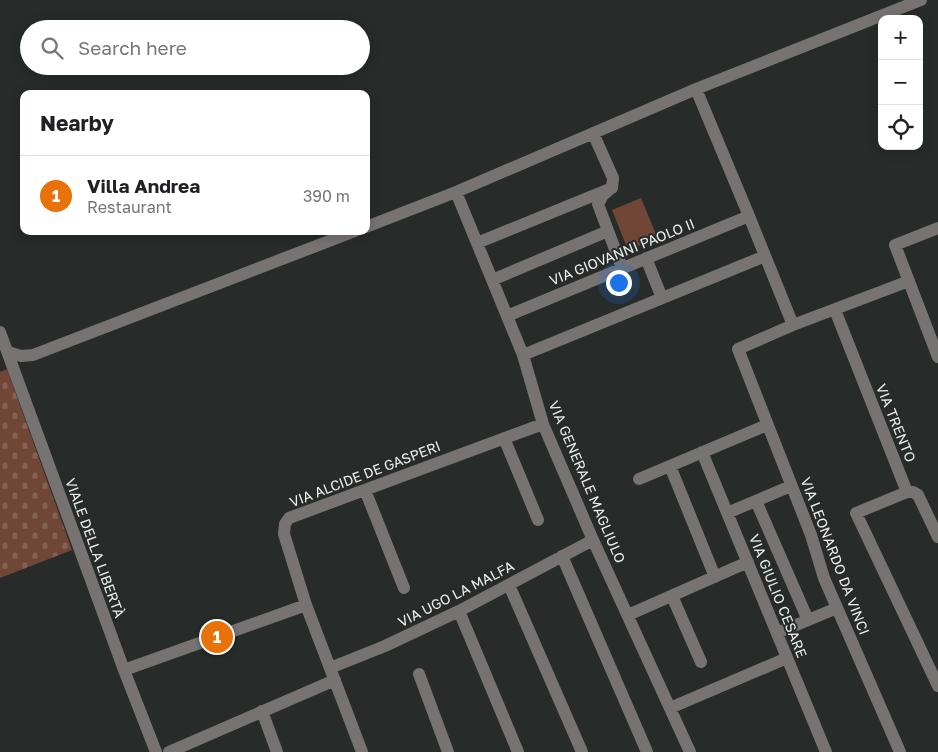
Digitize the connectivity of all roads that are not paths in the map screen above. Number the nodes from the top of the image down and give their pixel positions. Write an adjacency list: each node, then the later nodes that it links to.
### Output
1 (921, 0): 2 (street)
2 (696, 89): 3 (street); 6 (street)
3 (594, 133): 4 (street); 5 (street)
4 (612, 188): 9 (street); 11 (street)
5 (456, 192): 7 (street); 11 (street, VIA GENERALE MAGLIULO)
6 (750, 216): 12 (street); 13 (street, VIA GIOVANNI PAOLO II)
7 (370, 225)
8 (938, 228): 16 (street)
9 (608, 232): 14 (street); 15 (street)
10 (345, 235): 24 (street)
11 (477, 243): 15 (street, VIA GENERALE MAGLIULO)
12 (765, 256): 17 (street); 20 (street)
13 (646, 258): 14 (street, VIA GIOVANNI PAOLO II); 17 (street)
14 (622, 268): 19 (street, VIA GIOVANNI PAOLO II)
15 (492, 280): 19 (street, VIA GENERALE MAGLIULO)
16 (908, 281): 18 (street); 22 (street)
17 (662, 298): 23 (street)
18 (835, 310): 20 (street); 33 (street, VIA TRENTO)
19 (507, 316): 23 (street, VIA GENERALE MAGLIULO)
20 (793, 325): 26 (street, VIA LEONARDO DA VINCI)
21 (0, 332): 24 (street, VIALE DELLA LIBERTÀ)
22 (936, 353)
23 (523, 355): 25 (street, VIA GENERALE MAGLIULO)
24 (4, 356): 54 (street, VIALE DELLA LIBERTÀ)
25 (543, 424): 27 (street, VIA ALCIDE DE GASPERI); 38 (street, VIA GENERALE MAGLIULO)
26 (767, 424): 28 (street); 31 (street, VIA LEONARDO DA VINCI)
27 (504, 438): 32 (street, VIA ALCIDE DE GASPERI); 36 (street)
28 (702, 452): 29 (street); 35 (street, VIA GIULIO CESARE)
29 (670, 466): 30 (street); 41 (street)
30 (639, 479)
31 (792, 486): 34 (street); 46 (street, VIA LEONARDO DA VINCI)
32 (365, 490): 43 (street); 45 (street, VIA ALCIDE DE GASPERI)
33 (907, 492): 37 (street, VIA TRENTO); 57 (street)
34 (756, 501): 35 (street); 49 (street)
35 (727, 513): 40 (street, VIA GIULIO CESARE)
36 (538, 520)
37 (938, 537)
38 (593, 540): 39 (street, VIA UGO LA MALFA); 48 (street, VIA GENERALE MAGLIULO)
39 (562, 556): 42 (street, VIA UGO LA MALFA); 67 (street)
40 (748, 562): 41 (street); 50 (street, VIA GIULIO CESARE)
41 (715, 577): 44 (street)
42 (509, 585): 47 (street, VIA UGO LA MALFA); 66 (street)
43 (404, 588)
44 (672, 596): 48 (street); 52 (street)
45 (306, 605): 53 (street, VIA ALCIDE DE GASPERI); 54 (street)
46 (837, 608): 49 (street); 70 (street, VIA LEONARDO DA VINCI)
47 (458, 611): 53 (street, VIA UGO LA MALFA); 65 (street)
48 (628, 615): 58 (street, VIA GENERALE MAGLIULO)
49 (808, 620): 50 (street)
50 (777, 633): 51 (street, VIA GIULIO CESARE)
51 (787, 658): 58 (street); 69 (street, VIA GIULIO CESARE)
52 (701, 662)
53 (330, 668): 56 (street, VIA ALCIDE DE GASPERI)
54 (124, 670): 60 (street, VIALE DELLA LIBERTÀ)
55 (419, 674): 64 (street)
56 (335, 680): 59 (street); 63 (street, VIA ALCIDE DE GASPERI)
57 (938, 686)
58 (670, 708): 68 (street, VIA GENERALE MAGLIULO)
59 (262, 711): 61 (street); 62 (street)
60 (156, 752)
61 (169, 752)
62 (277, 752)
63 (362, 752)
64 (448, 752)
65 (518, 752)
66 (582, 752)
67 (647, 752)
68 (690, 752)
69 (826, 752)
70 (900, 752)

